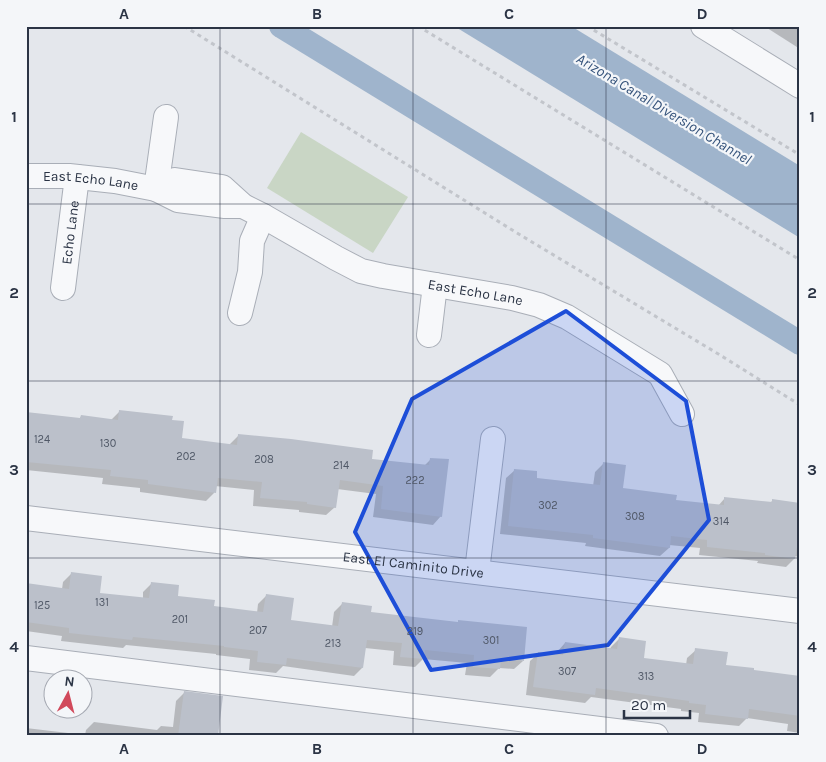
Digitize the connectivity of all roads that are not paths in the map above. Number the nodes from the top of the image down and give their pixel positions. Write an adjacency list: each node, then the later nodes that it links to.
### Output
1 (702, 26): 2 (street)
2 (800, 86)
3 (166, 118): 6 (street)
4 (26, 176): 5 (street, East Echo Lane)
5 (77, 177): 6 (street, East Echo Lane); 9 (street, Echo Lane)
6 (156, 189): 7 (street, East Echo Lane)
7 (253, 211): 8 (street, East Echo Lane); 10 (street)
8 (435, 285): 11 (street); 12 (street, East Echo Lane)
9 (63, 288)
10 (240, 314)
11 (429, 335)
12 (682, 414)
13 (493, 439): 15 (street)
14 (26, 518): 15 (street, East El Caminito Drive)
15 (476, 571): 16 (street, East El Caminito Drive)
16 (800, 611)
17 (26, 658): 18 (street)
18 (656, 736)

